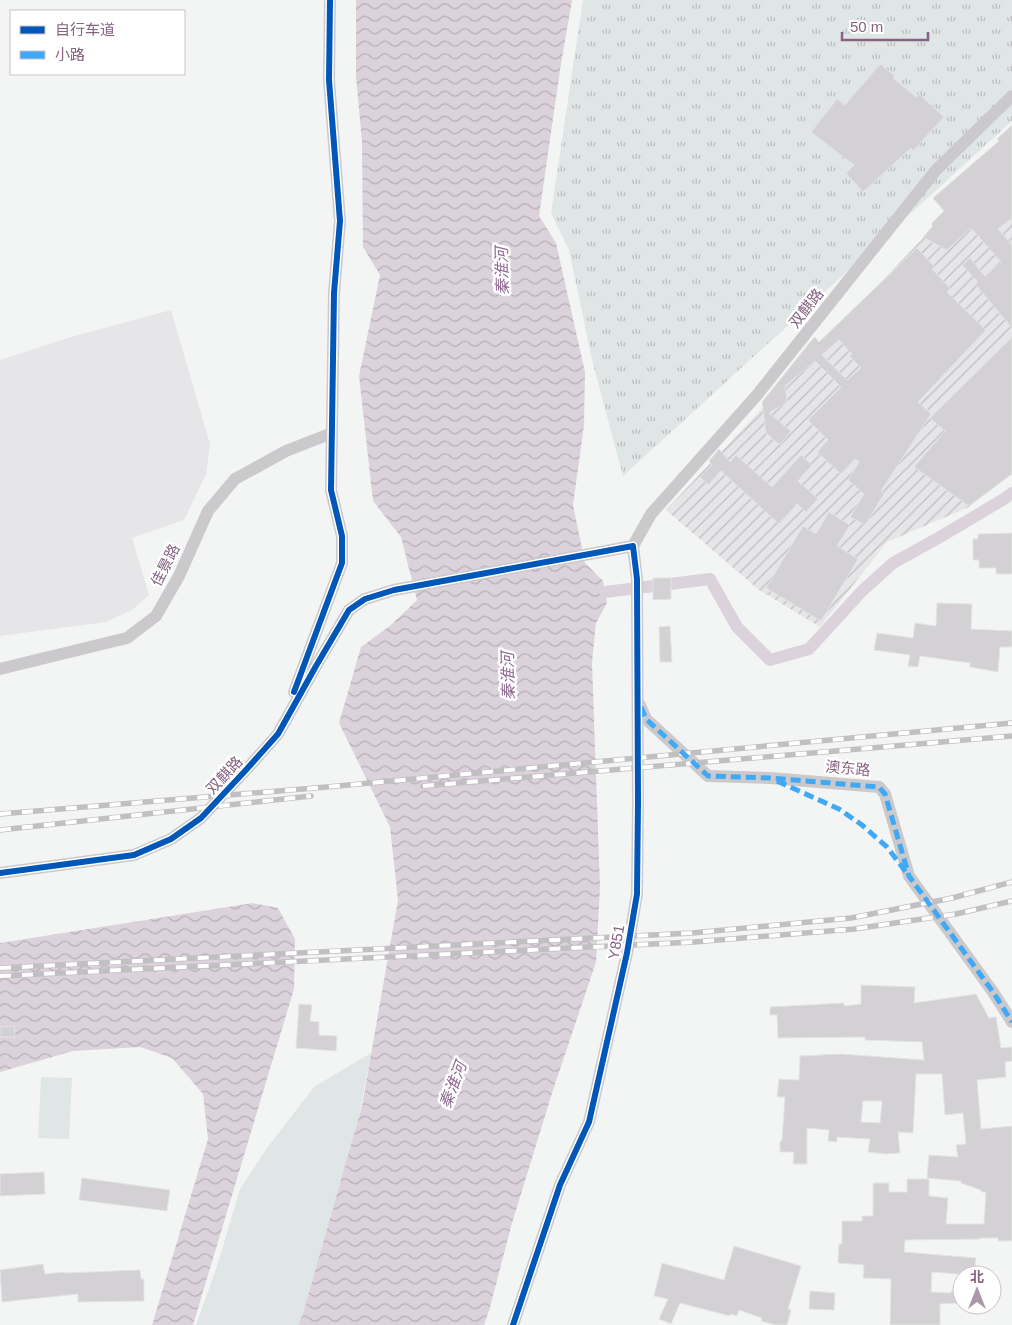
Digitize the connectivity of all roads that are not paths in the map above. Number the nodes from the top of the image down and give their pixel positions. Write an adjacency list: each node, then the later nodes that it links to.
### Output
1 (330, 0): 3 (street)
2 (1012, 96): 4 (street, 双麒路)
3 (332, 434): 5 (street, 佳景路); 7 (street)
4 (633, 546): 6 (street, Y851); 7 (street, 双麒路)
5 (0, 669)
6 (637, 698): 9 (street, 澳东路); 10 (street, Y851)
7 (278, 734): 8 (street, 双麒路)
8 (0, 873)
9 (1012, 1022)
10 (514, 1325)

